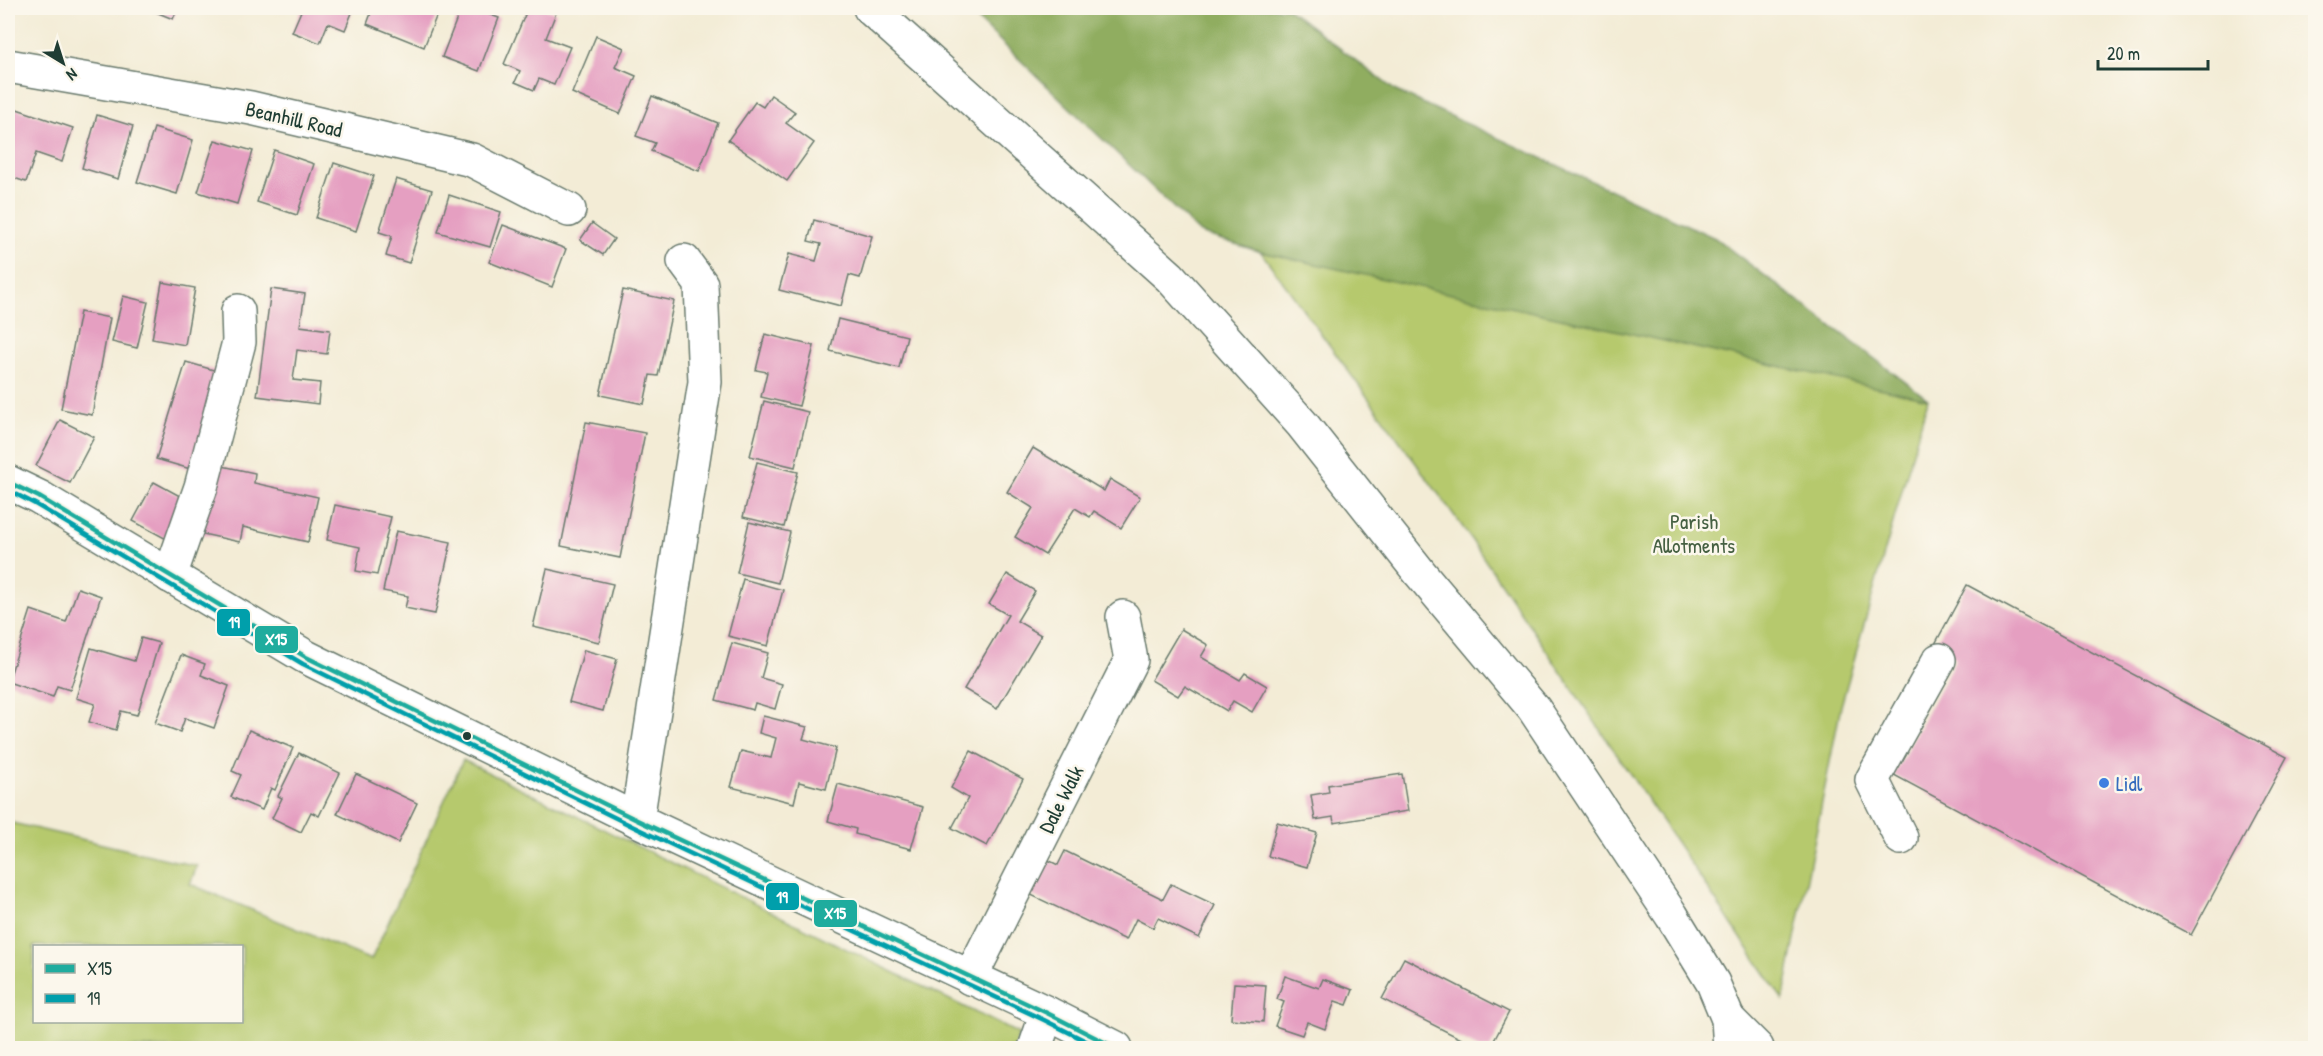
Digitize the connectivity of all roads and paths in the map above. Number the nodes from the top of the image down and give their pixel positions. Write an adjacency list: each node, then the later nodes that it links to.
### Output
1 (870, 8): 14 (street)
2 (8, 66): 3 (street, Beanhill Road)
3 (569, 210)
4 (684, 261): 10 (street)
5 (238, 310): 7 (street)
6 (8, 482): 7 (street)
7 (170, 576): 10 (street)
8 (1123, 617): 12 (street, Dale Walk)
9 (1939, 660): 11 (street)
10 (637, 820): 12 (street)
11 (1901, 838)
12 (970, 978): 13 (street)
13 (1047, 1013): 15 (street); 16 (street)
14 (1729, 1034): 17 (street)
15 (1035, 1048)
16 (1116, 1048)
17 (1757, 1048)

